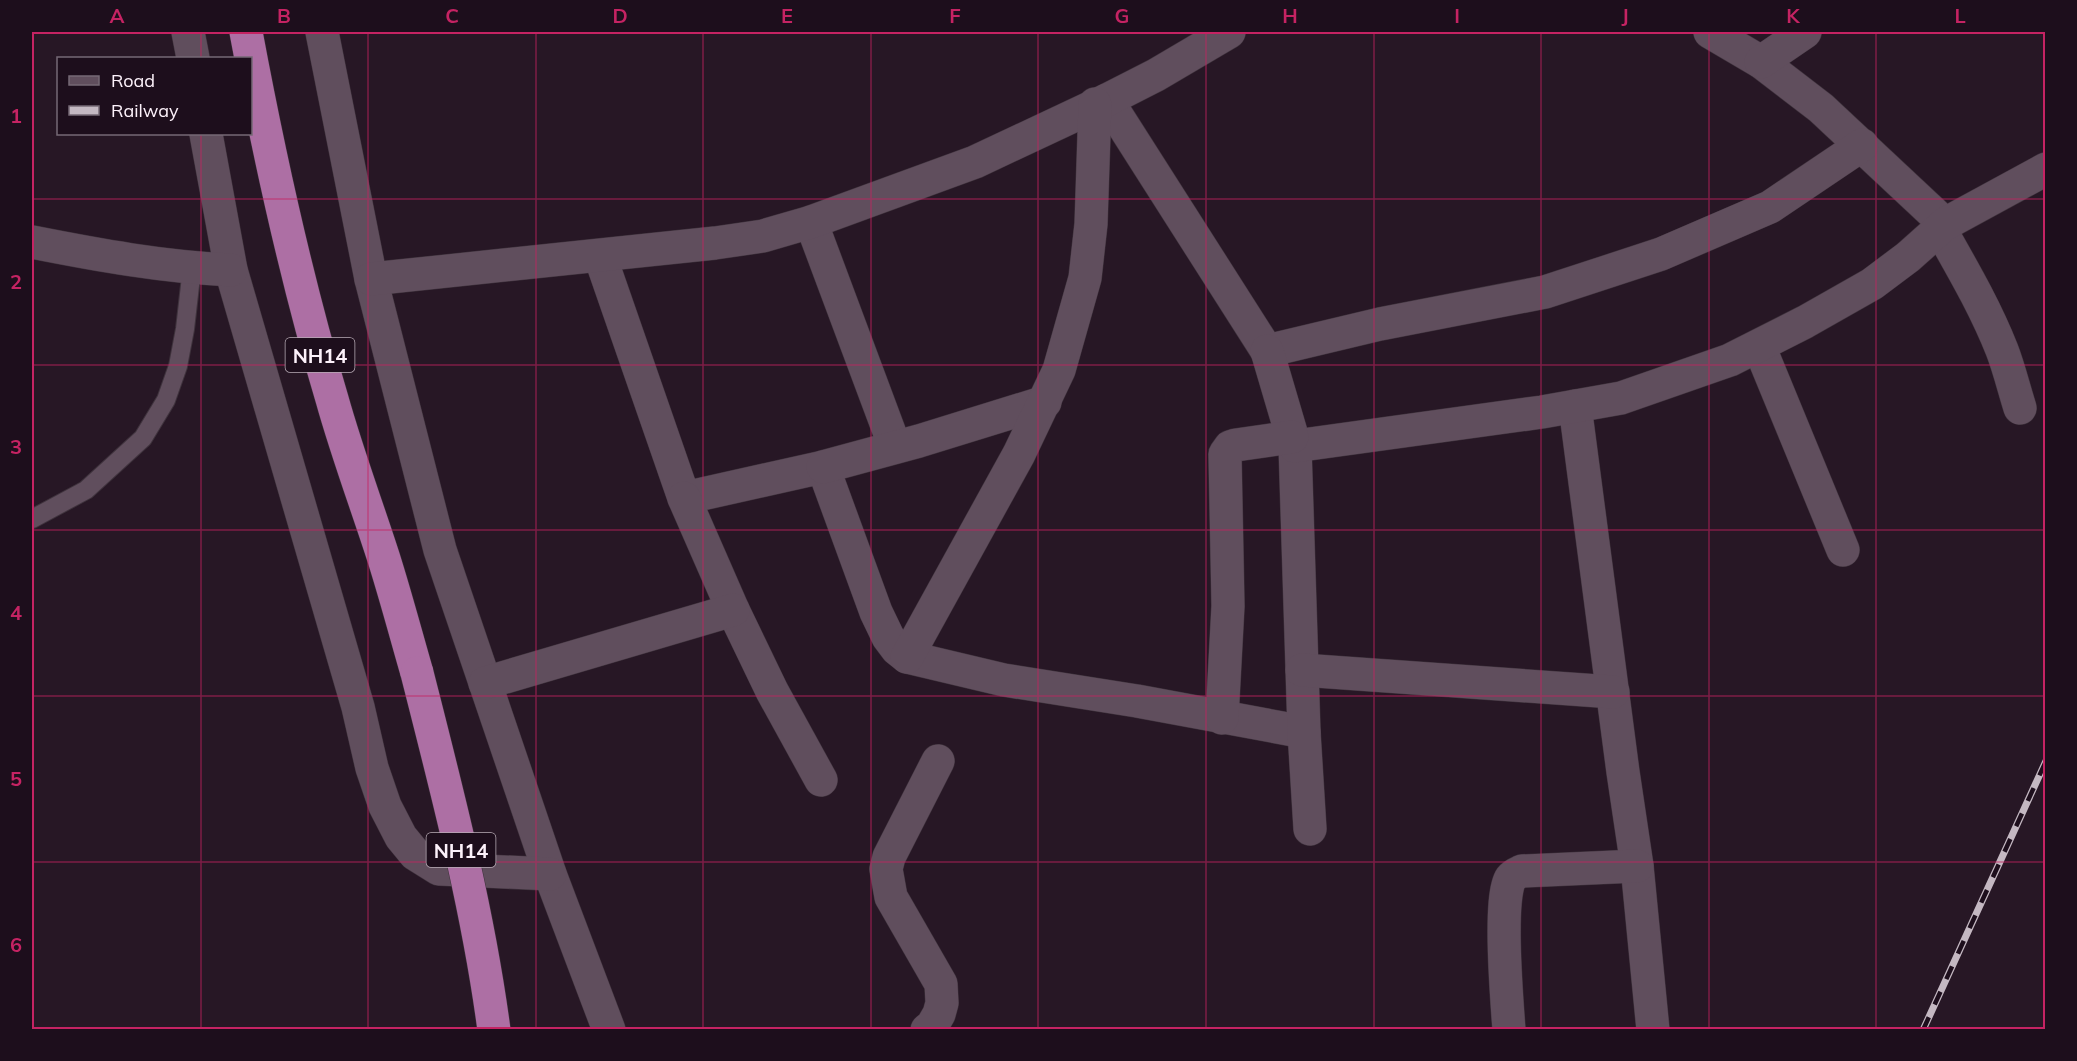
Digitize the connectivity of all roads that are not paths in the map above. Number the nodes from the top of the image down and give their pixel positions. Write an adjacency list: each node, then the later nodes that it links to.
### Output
1 (189, 32): 7 (street)
2 (246, 32): 8 (highway, NH14, bridge)
3 (322, 32): 21 (street)
4 (1229, 32): 11 (street)
5 (1710, 32): 9 (street)
6 (1805, 32): 9 (street)
7 (193, 57)
8 (251, 57)
9 (1761, 62): 13 (street)
10 (252, 63): 45 (highway, NH14, bridge)
11 (1101, 102): 15 (street); 23 (street); 24 (street)
12 (207, 135): 20 (street)
13 (1862, 145): 16 (street); 23 (street)
14 (2046, 168): 16 (street)
15 (811, 222): 18 (street); 28 (street)
16 (1942, 226): 22 (street); 26 (street)
17 (32, 242): 19 (street)
18 (600, 256): 21 (street); 30 (street)
19 (192, 268): 20 (street); 31 (lane)
20 (231, 270): 44 (street)
21 (371, 279): 36 (street)
22 (1759, 346): 25 (street); 32 (street)
23 (1267, 351): 27 (street)
24 (1046, 402): 28 (street); 34 (street)
25 (1575, 406): 27 (street); 37 (street)
26 (2020, 408)
27 (1293, 441): 35 (street); 38 (street)
28 (895, 447): 29 (street)
29 (823, 467): 30 (street); 34 (street)
30 (684, 498): 33 (street)
31 (32, 519)
32 (1843, 550)
33 (733, 610): 36 (street); 41 (street)
34 (906, 657): 38 (street)
35 (1302, 670): 37 (street); 39 (street)
36 (485, 683): 44 (street)
37 (1613, 692): 43 (street)
38 (1222, 718): 39 (street)
39 (1304, 732): 42 (street)
40 (938, 761): 47 (street)
41 (821, 780)
42 (1310, 829)
43 (1637, 866): 48 (street); 49 (street)
44 (550, 874): 46 (street)
45 (494, 1029)
46 (609, 1029)
47 (927, 1029)
48 (1509, 1029)
49 (1653, 1029)

